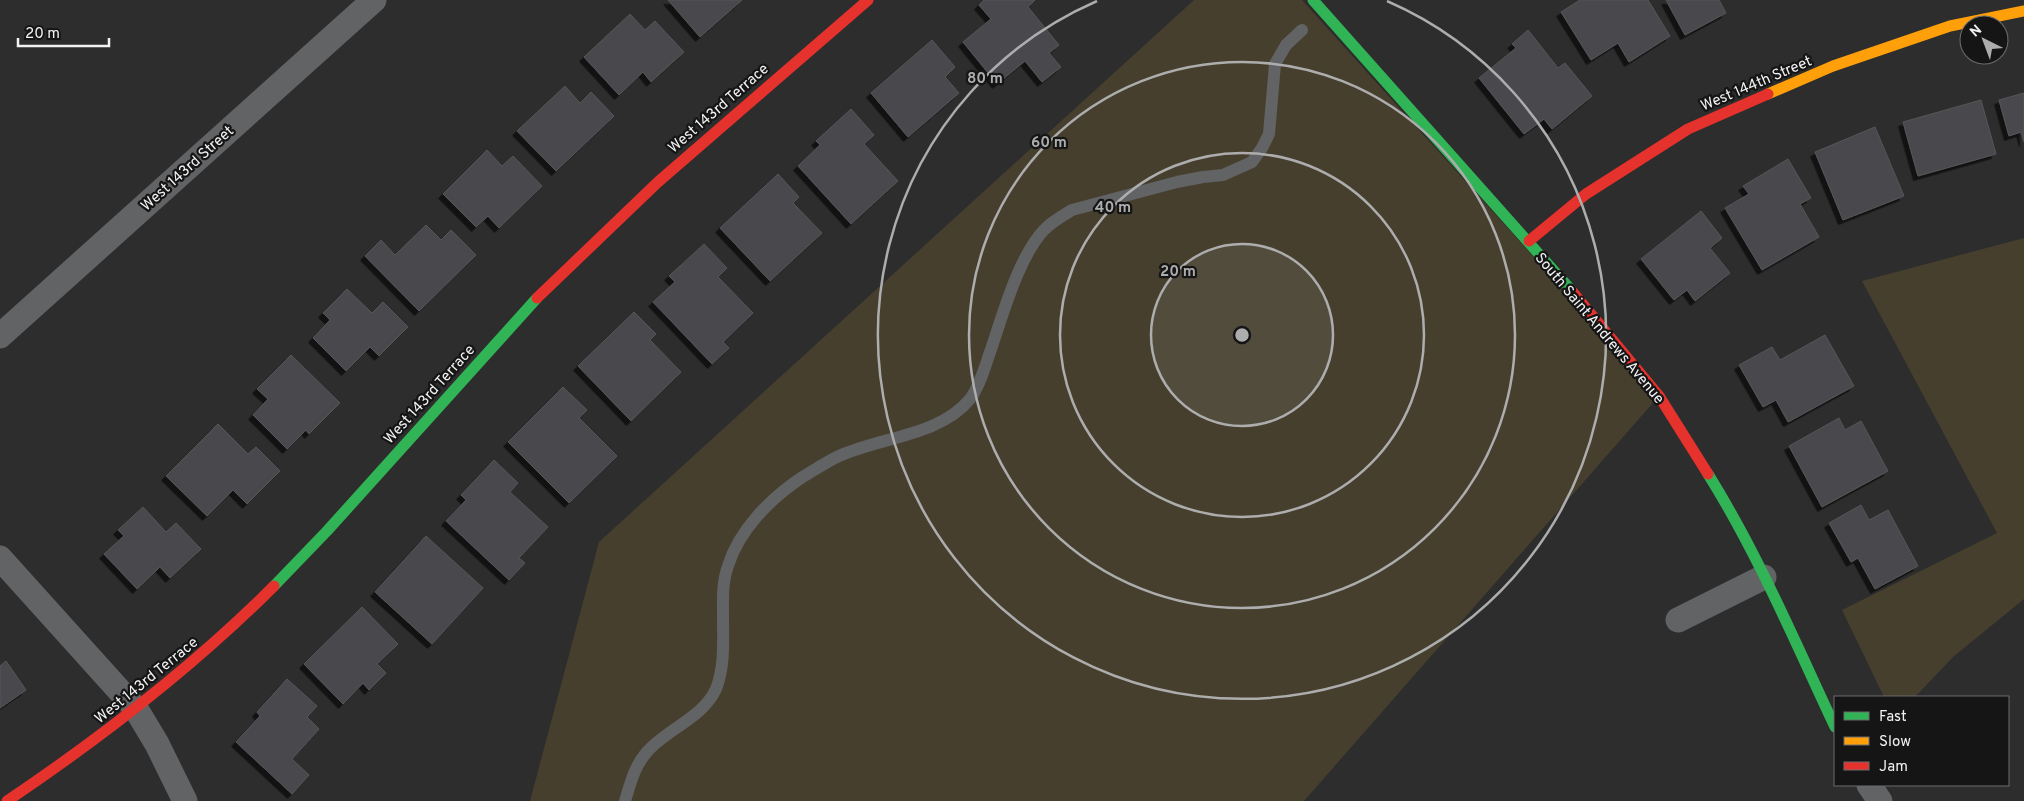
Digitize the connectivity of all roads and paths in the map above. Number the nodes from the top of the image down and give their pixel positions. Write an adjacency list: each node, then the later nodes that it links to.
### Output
1 (374, 0): 7 (street, West 143rd Street)
2 (868, 0): 11 (street, West 143rd Terrace)
3 (1313, 0): 6 (street, South Saint Andrews Avenue)
4 (2024, 11): 6 (street, West 144th Street)
5 (1302, 30): 16 (lane)
6 (1529, 241): 9 (street, South Saint Andrews Avenue)
7 (0, 336)
8 (0, 558): 11 (street)
9 (1764, 577): 10 (street); 12 (street, South Saint Andrews Avenue)
10 (1678, 620)
11 (136, 708): 14 (street, West 143rd Terrace); 15 (street)
12 (1834, 725)
13 (1870, 786): 17 (street)
14 (7, 801)
15 (185, 801)
16 (625, 801)
17 (1880, 801)

